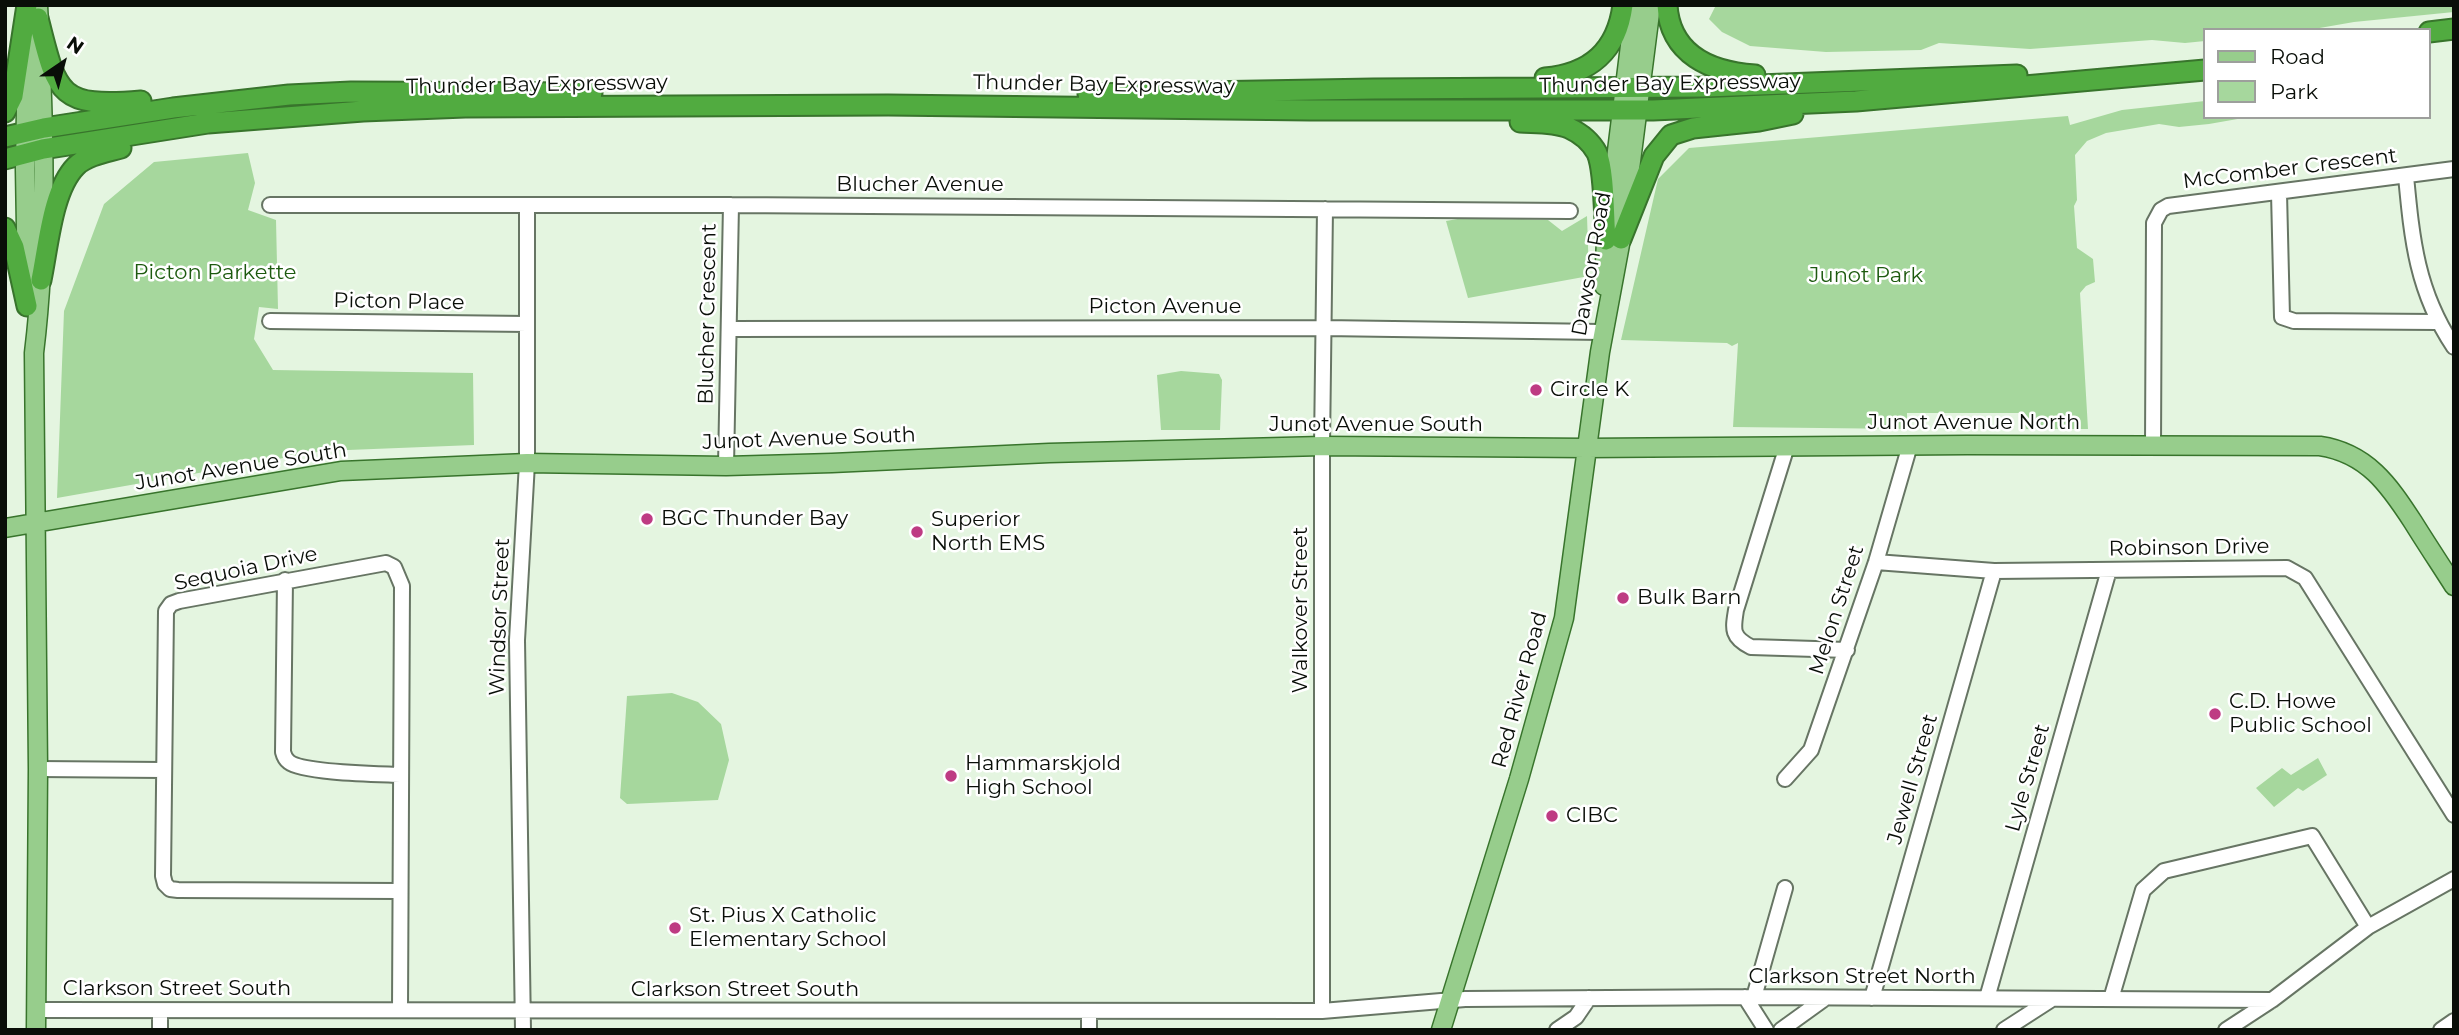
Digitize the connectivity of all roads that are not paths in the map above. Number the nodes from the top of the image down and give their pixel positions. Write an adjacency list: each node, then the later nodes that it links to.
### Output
1 (1623, 5): 14 (highway)
2 (1635, 5): 13 (main road, Dawson Road)
3 (1651, 5): 13 (main road, Dawson Road)
4 (1667, 5): 12 (highway)
5 (33, 8): 15 (highway); 19 (highway); 21 (main road)
6 (2454, 29): 7 (highway)
7 (2431, 32)
8 (2454, 40): 9 (highway)
9 (2431, 43)
10 (2204, 58): 12 (highway, Thunder Bay Expressway)
11 (2204, 70): 16 (highway, Thunder Bay Expressway)
12 (1846, 81): 13 (highway, Thunder Bay Expressway)
13 (1634, 88): 14 (highway, Thunder Bay Expressway); 17 (main road, Dawson Road)
14 (1414, 89): 15 (highway, Thunder Bay Expressway)
15 (268, 97): 21 (highway, Thunder Bay Expressway)
16 (1856, 101): 17 (highway, Thunder Bay Expressway); 34 (highway)
17 (1631, 110): 18 (highway, Thunder Bay Expressway); 34 (main road, Dawson Road)
18 (1405, 111): 20 (highway, Thunder Bay Expressway); 34 (highway)
19 (5, 113)
20 (256, 119): 23 (highway, Thunder Bay Expressway); 35 (highway)
21 (35, 130): 22 (highway, Thunder Bay Expressway); 23 (main road)
22 (5, 137)
23 (34, 151): 24 (highway, Thunder Bay Expressway); 35 (main road); 36 (main road)
24 (5, 159)
25 (2454, 169): 26 (street, McComber Crescent)
26 (2406, 176): 27 (street, McComber Crescent); 38 (street)
27 (2279, 193): 38 (street); 49 (street, McComber Crescent)
28 (270, 205): 29 (street, Blucher Avenue)
29 (527, 205): 30 (street, Blucher Avenue); 39 (street, Windsor Street)
30 (731, 205): 31 (street, Blucher Avenue); 41 (street, Blucher Crescent)
31 (1325, 209): 32 (street, Blucher Avenue); 40 (street, Walkover Street)
32 (1570, 211)
33 (5, 228): 36 (highway)
34 (1614, 239): 42 (main road, Dawson Road); 44 (main road, Dawson Road)
35 (41, 280): 45 (main road)
36 (27, 306): 45 (main road)
37 (270, 321): 39 (street, Picton Place)
38 (2437, 322): 43 (street)
39 (527, 324): 51 (street, Windsor Street)
40 (1324, 328): 41 (street, Picton Avenue); 42 (street, Picton Avenue); 47 (street, Walkover Street)
41 (730, 329): 52 (street, Blucher Crescent)
42 (1601, 332): 44 (main road, Dawson Road)
43 (2454, 347)
44 (1601, 352): 50 (main road, Red River Road)
45 (34, 353): 53 (main road)
46 (1910, 445): 48 (main road, Junot Avenue North); 49 (main road, Junot Avenue North); 55 (street, Melon Street)
47 (1322, 446): 50 (main road, Junot Avenue South); 52 (main road, Junot Avenue South); 82 (street, Walkover Street)
48 (1787, 446): 50 (main road, Junot Avenue North); 60 (street)
49 (2153, 446): 59 (main road, Junot Avenue North)
50 (1587, 448): 75 (main road, Red River Road)
51 (527, 463): 52 (main road, Junot Avenue South); 53 (main road, Junot Avenue South); 81 (street, Windsor Street)
52 (726, 466)
53 (36, 523): 54 (main road, Junot Avenue South); 61 (main road)
54 (5, 528)
55 (1876, 562): 57 (street, Robinson Drive); 60 (street, Melon Street)
56 (2109, 570): 57 (street, Robinson Drive); 65 (street, Robinson Drive); 73 (street, Lyle Street)
57 (1994, 571): 72 (street, Jewell Street)
58 (285, 580): 62 (street, Sequoia Drive); 63 (street); 63 (street, Sequoia Drive)
59 (2454, 586)
60 (1847, 650): 64 (street, Melon Street)
61 (38, 768): 62 (street); 79 (main road)
62 (163, 770): 68 (street, Sequoia Drive)
63 (400, 775): 68 (street, Sequoia Drive)
64 (1785, 779)
65 (2454, 815)
66 (2454, 879): 69 (street)
67 (1785, 888): 70 (street)
68 (400, 891): 80 (street, Sequoia Drive)
69 (2368, 927): 77 (street); 78 (street)
70 (1749, 997): 71 (street, Clarkson Street North); 76 (street, Clarkson Street North); 92 (street)
71 (1589, 998): 75 (street, Clarkson Street North); 91 (street)
72 (1872, 998): 73 (street, Clarkson Street North); 76 (street, Clarkson Street North)
73 (1987, 998): 74 (street, Clarkson Street North)
74 (2053, 998): 77 (street, Clarkson Street North); 94 (street)
75 (1452, 999): 82 (street, Clarkson Street South); 90 (main road, Red River Road)
76 (1824, 999): 93 (street)
77 (2110, 999): 78 (street, Clarkson Street North)
78 (2272, 1000): 95 (street)
79 (36, 1010): 83 (street, Clarkson Street South); 86 (main road)
80 (400, 1010): 81 (street, Clarkson Street South); 83 (street, Clarkson Street South)
81 (524, 1010): 84 (street, Clarkson Street South); 88 (street, Windsor Street)
82 (1322, 1011): 84 (street, Clarkson Street South)
83 (160, 1012): 87 (street)
84 (1089, 1012): 89 (street)
85 (2454, 1021): 96 (street)
86 (36, 1030)
87 (160, 1030)
88 (523, 1030)
89 (1089, 1030)
90 (1441, 1030)
91 (1557, 1030)
92 (1766, 1030)
93 (1781, 1030)
94 (2004, 1030)
95 (2226, 1030)
96 (2441, 1030)

